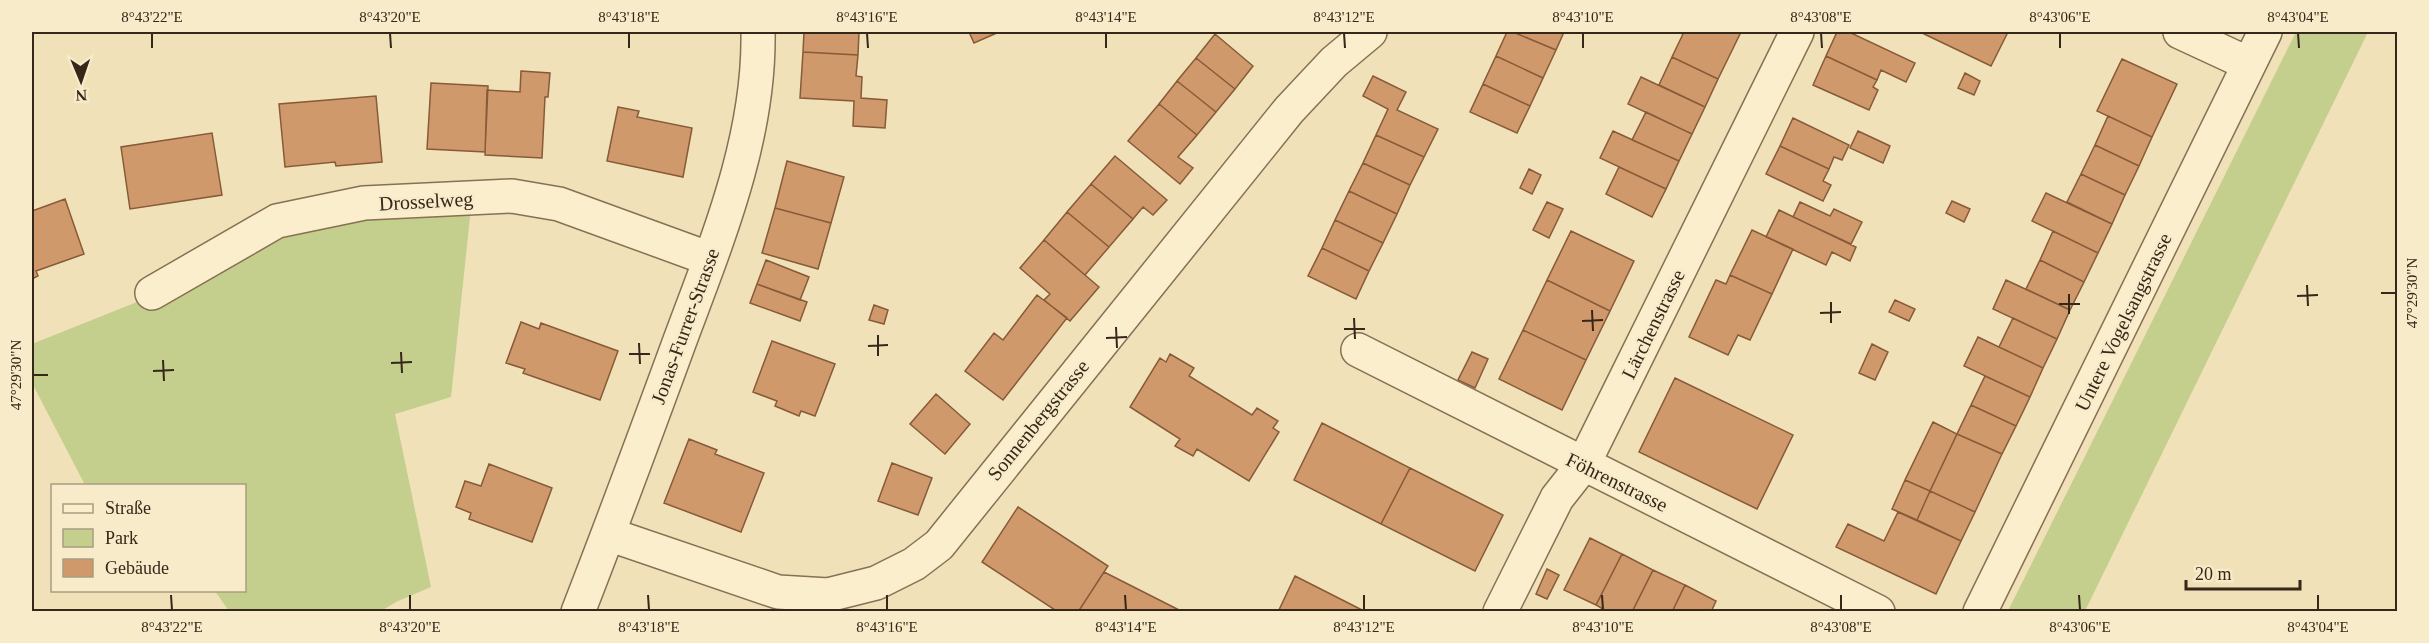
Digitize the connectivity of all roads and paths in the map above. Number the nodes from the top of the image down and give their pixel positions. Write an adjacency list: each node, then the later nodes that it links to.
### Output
1 (758, 32): 7 (street, Jonas-Furrer-Strasse)
2 (1370, 32): 11 (street, Sonnenbergstrasse)
3 (1797, 32): 10 (street, Lärchenstrasse)
4 (2180, 32): 6 (street)
5 (2265, 32): 6 (street, Untere Vogelsangstrasse)
6 (2249, 64): 15 (street, Untere Vogelsangstrasse)
7 (710, 259): 8 (street, Drosselweg); 11 (street, Jonas-Furrer-Strasse)
8 (152, 293)
9 (1358, 350): 10 (street, Föhrenstrasse)
10 (1583, 465): 13 (street, Lärchenstrasse); 14 (street, Föhrenstrasse)
11 (608, 534): 12 (street, Jonas-Furrer-Strasse)
12 (578, 612)
13 (1500, 612)
14 (1878, 612)
15 (1980, 612)

